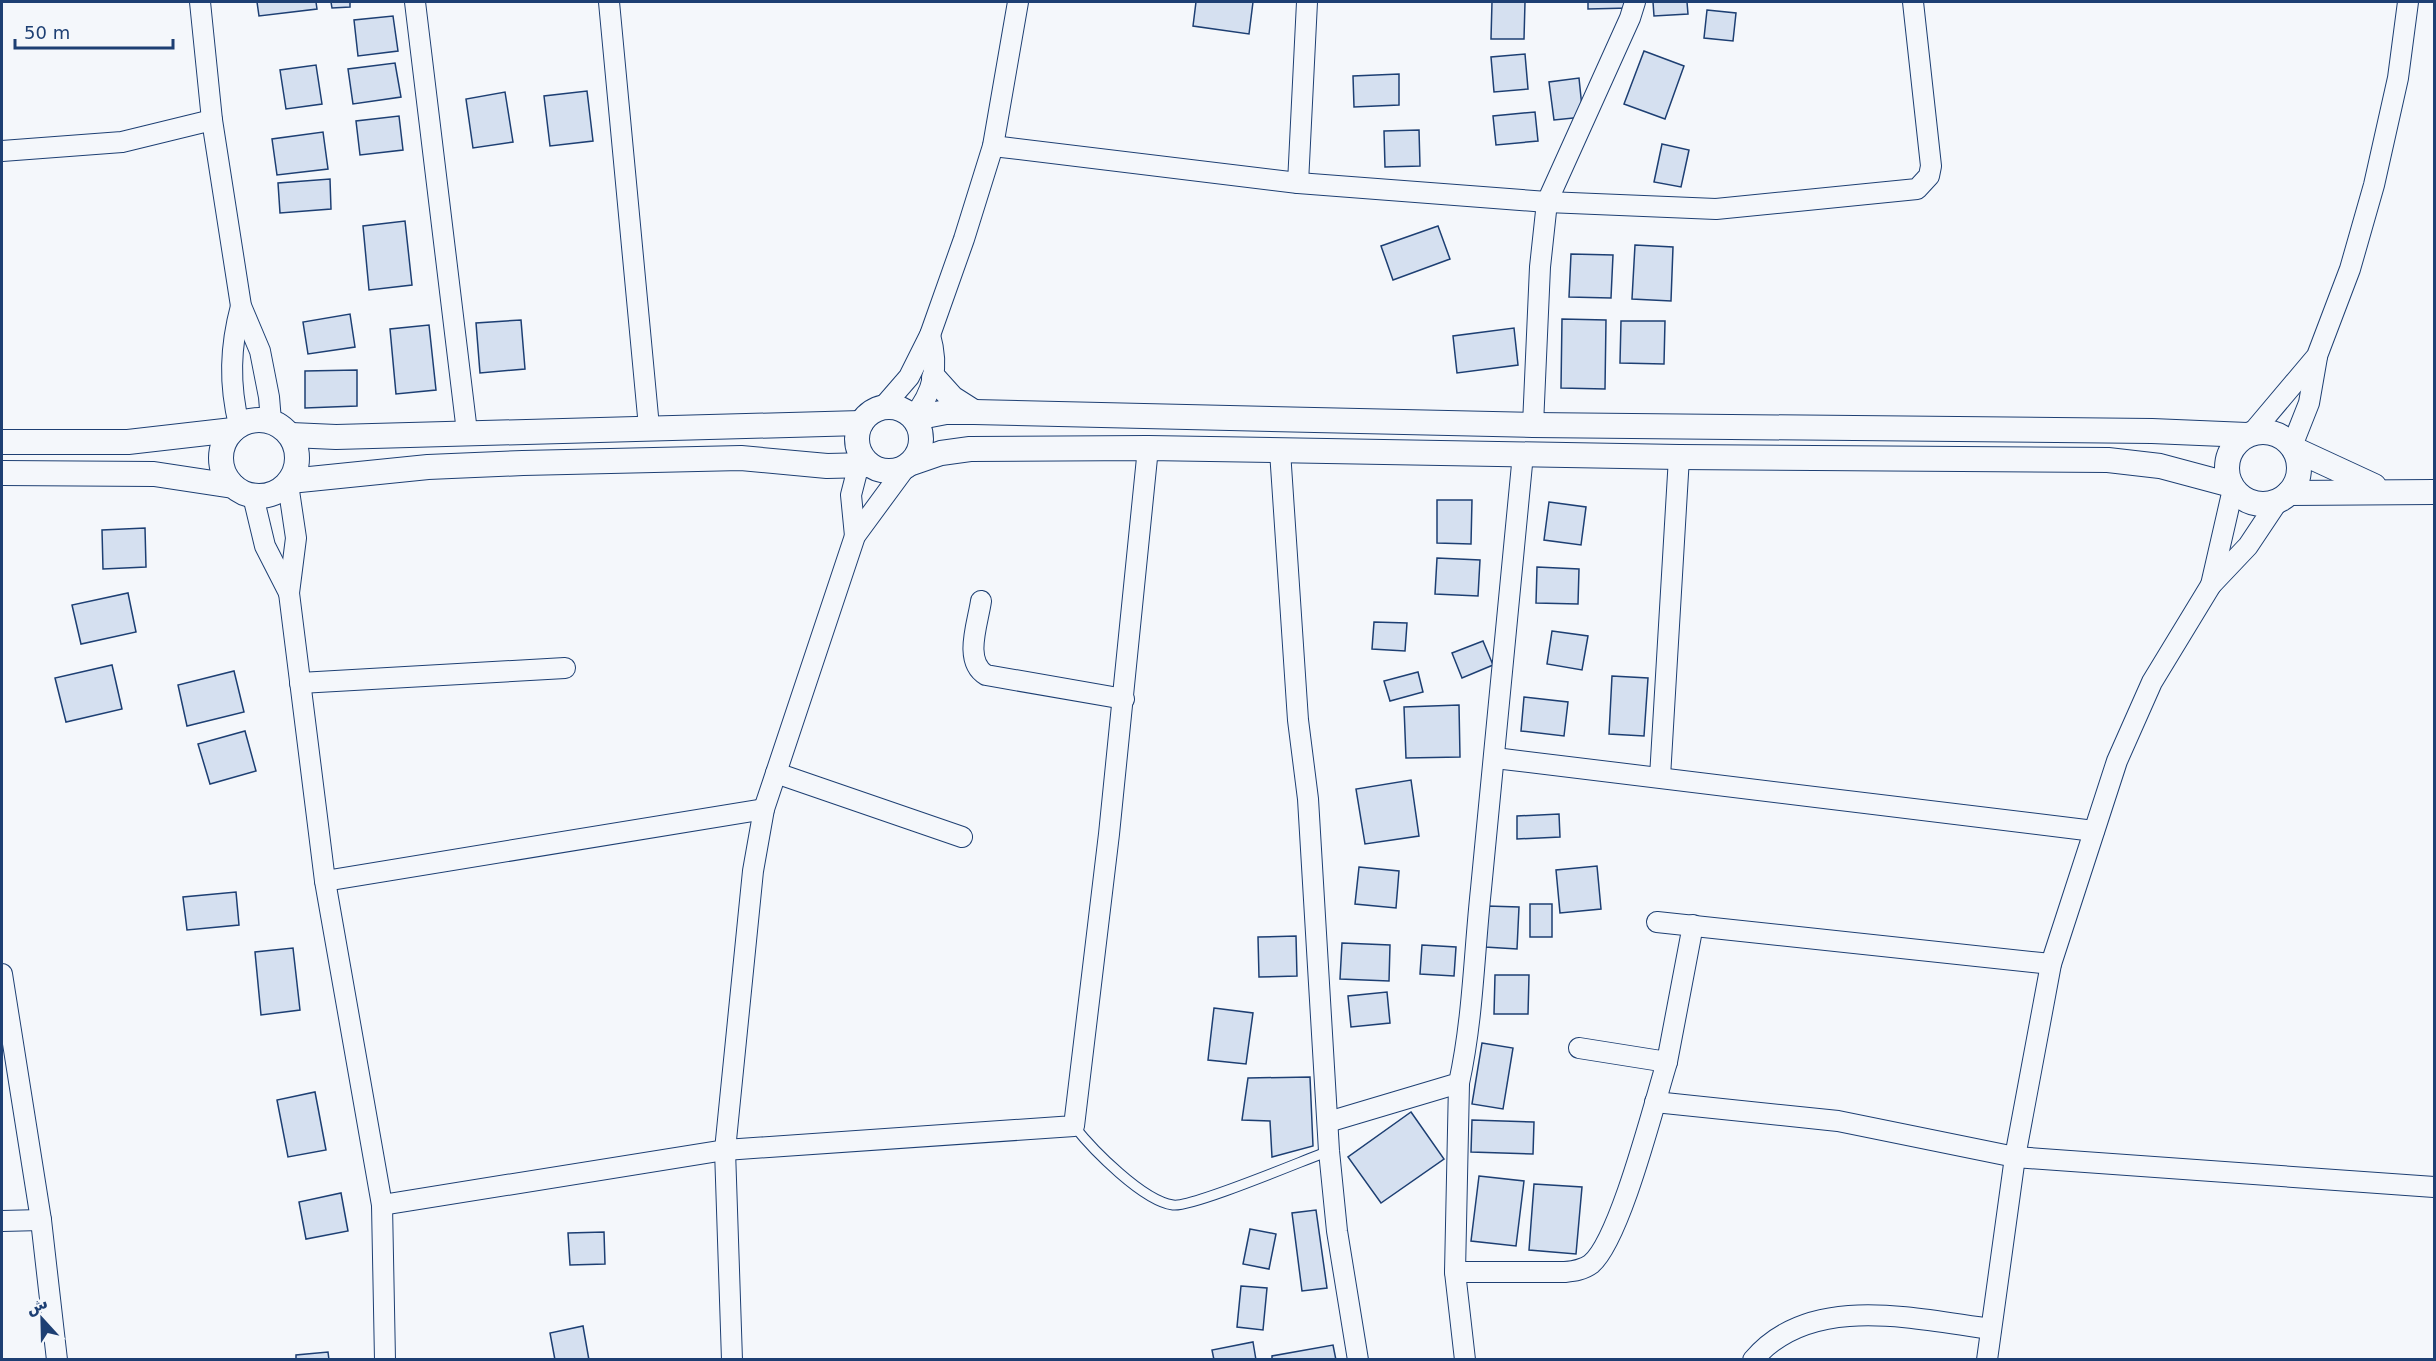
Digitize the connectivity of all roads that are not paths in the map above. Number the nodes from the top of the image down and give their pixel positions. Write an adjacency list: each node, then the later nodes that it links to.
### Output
1 (200, 2): 9 (street)
2 (415, 2): 26 (street)
3 (609, 2): 24 (street)
4 (1018, 2): 10 (street)
5 (1307, 2): 12 (street)
6 (1635, 2): 13 (street)
7 (1913, 2): 13 (street)
8 (2408, 2): 16 (street)
9 (212, 120): 11 (street); 14 (street)
10 (993, 147): 12 (street); 15 (street)
11 (2, 151)
12 (1298, 183): 13 (street)
13 (1547, 202): 23 (street)
14 (241, 306): 21 (street); 25 (street)
15 (930, 335): 17 (street); 18 (street)
16 (2317, 356): 27 (street); 31 (street)
17 (934, 378): 19 (street); 20 (street)
18 (883, 407): 20 (street); 22 (street)
19 (974, 412): 20 (street); 23 (street)
20 (914, 417): 36 (street)
21 (271, 421): 25 (street); 28 (street)
22 (861, 423): 24 (street); 35 (street)
23 (1533, 424): 27 (street)
24 (649, 427): 26 (street)
25 (236, 428): 29 (street); 40 (street)
26 (467, 432): 28 (street)
27 (2250, 434): 31 (street); 39 (street)
28 (291, 435): 38 (street)
29 (2, 442)
30 (1148, 448): 32 (street); 36 (street); 50 (street)
31 (2293, 448): 41 (street); 43 (street)
32 (1280, 450): 33 (street); 66 (street)
33 (1523, 454): 34 (street); 51 (street)
34 (1679, 457): 39 (street); 53 (street)
35 (862, 462): 36 (street); 38 (street); 44 (street)
36 (909, 465): 44 (street)
37 (2, 473): 40 (street)
38 (289, 482): 40 (street); 46 (street)
39 (2232, 487): 43 (street); 45 (street)
40 (243, 491): 46 (street)
41 (2384, 491): 42 (street); 43 (street)
42 (2434, 492)
43 (2284, 497): 45 (street)
44 (855, 536): 52 (street)
45 (2211, 585): 55 (street)
46 (289, 593): 49 (street)
47 (981, 601): 50 (street)
48 (565, 668): 49 (street)
49 (300, 683): 57 (street)
50 (1124, 699): 67 (street)
51 (1495, 758): 53 (street); 64 (street)
52 (776, 773): 54 (street); 56 (street)
53 (1660, 777): 55 (street)
54 (764, 809): 57 (street); 68 (street)
55 (2094, 831): 60 (street)
56 (963, 837)
57 (325, 881): 72 (street)
58 (1657, 922): 59 (street)
59 (1693, 925): 60 (street); 63 (street)
60 (2051, 964): 70 (street)
61 (2, 974): 73 (street)
62 (1579, 1048): 63 (street)
63 (1667, 1062): 65 (street)
64 (1459, 1083): 66 (street); 75 (street)
65 (1655, 1102): 70 (street); 75 (street)
66 (1328, 1122): 69 (street)
67 (1074, 1126): 68 (street); 69 (lane)
68 (726, 1150): 72 (street); 79 (street)
69 (1329, 1150): 80 (street)
70 (2014, 1157): 71 (street); 76 (street)
71 (2434, 1187)
72 (382, 1205): 78 (street)
73 (41, 1220): 74 (street); 77 (street)
74 (2, 1221)
75 (1455, 1272): 81 (street)
76 (1991, 1329): 82 (street); 83 (street)
77 (57, 1359)
78 (385, 1359)
79 (732, 1359)
80 (1358, 1359)
81 (1465, 1359)
82 (1753, 1359)
83 (1987, 1359)

